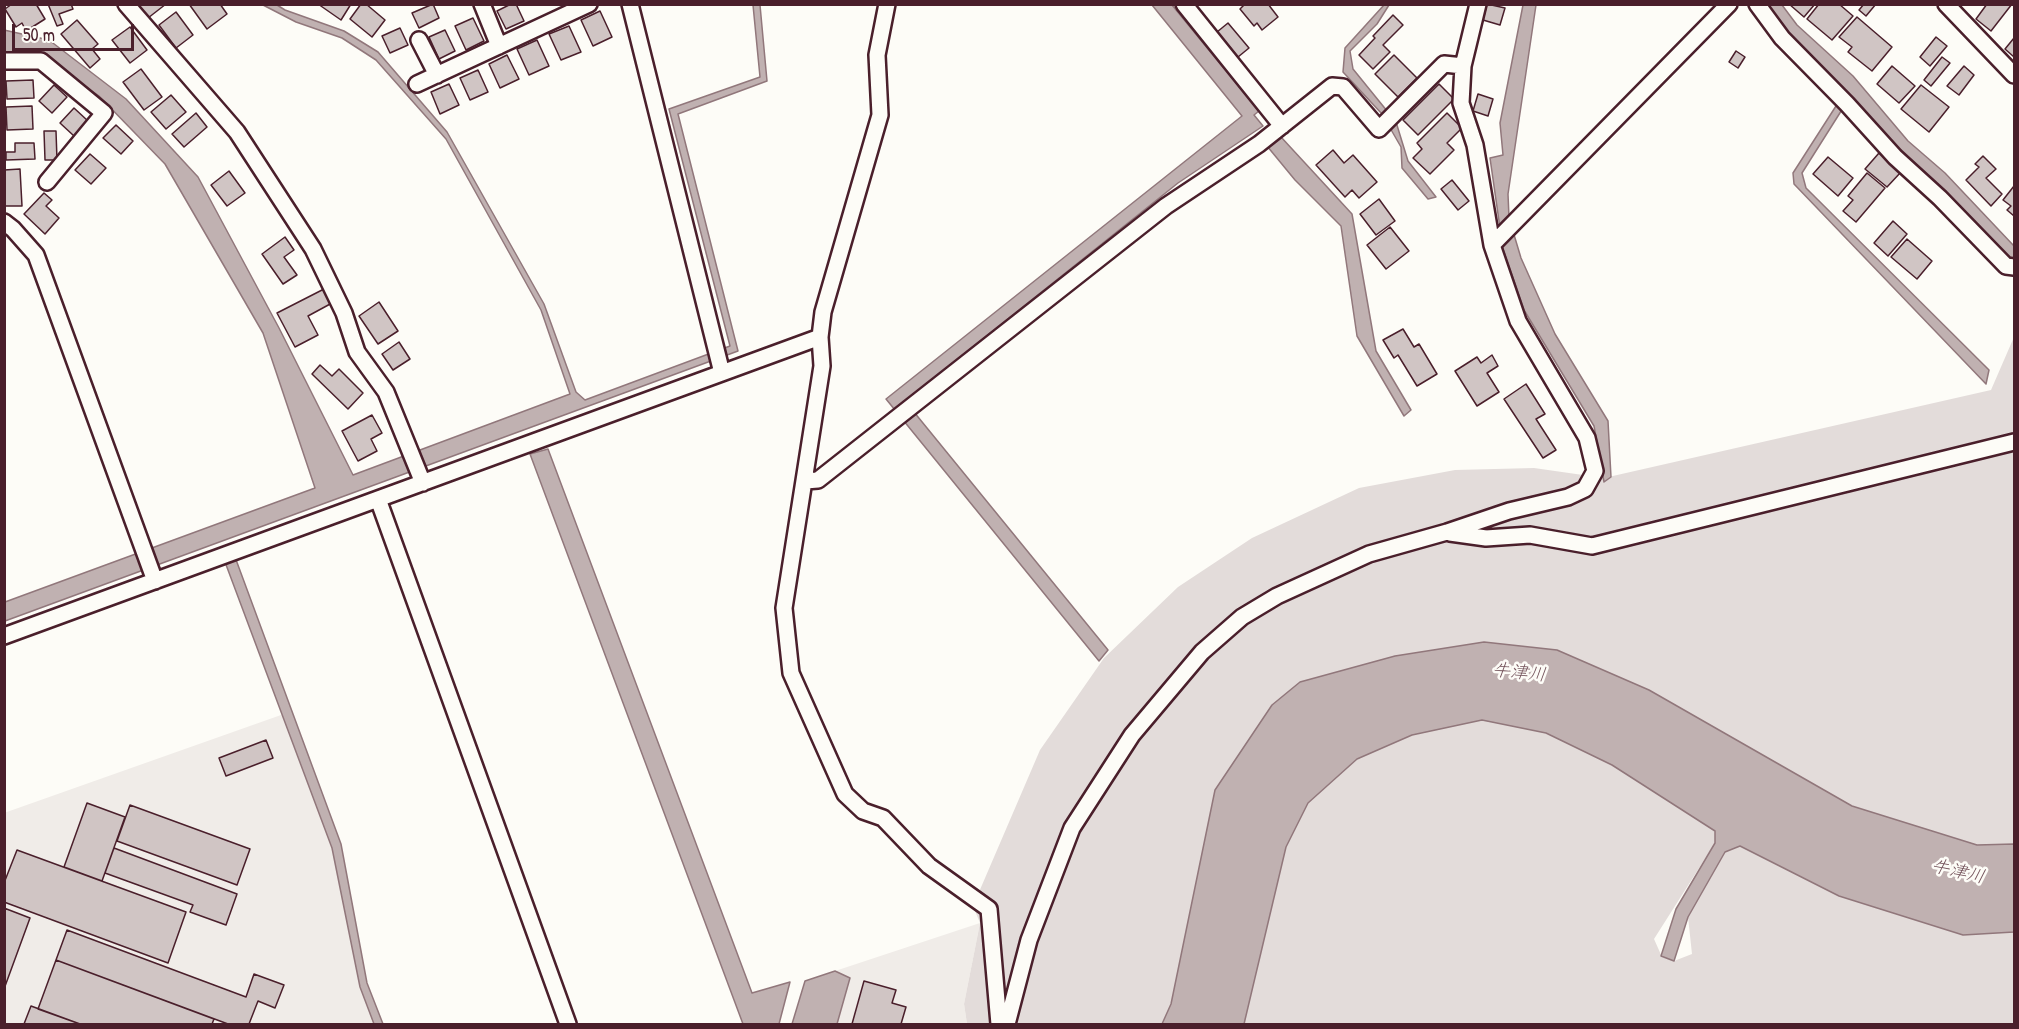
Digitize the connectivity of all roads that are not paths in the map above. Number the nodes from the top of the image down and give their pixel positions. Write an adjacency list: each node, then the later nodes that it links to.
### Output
1 (126, 4): 27 (street)
2 (482, 4): 12 (street)
3 (589, 4): 12 (street)
4 (630, 4): 24 (street)
5 (887, 4): 23 (street)
6 (1184, 4): 18 (street)
7 (1478, 4): 14 (street)
8 (1729, 4): 21 (street)
9 (1757, 4): 22 (street)
10 (1946, 4): 16 (street)
11 (419, 40): 15 (street)
12 (499, 46): 15 (street)
13 (4, 61): 19 (street)
14 (1463, 66): 18 (street); 21 (street)
15 (436, 75): 17 (street)
16 (2014, 75)
17 (417, 84)
18 (1282, 126): 26 (street)
19 (47, 182)
20 (4, 222): 30 (street)
21 (1492, 245): 29 (street)
22 (2014, 267)
23 (820, 337): 24 (street); 26 (street)
24 (719, 361): 27 (street)
25 (2014, 442): 29 (street)
26 (805, 481): 33 (street)
27 (423, 483): 28 (street)
28 (378, 500): 30 (street); 32 (street)
29 (1447, 532): 34 (street)
30 (155, 581): 31 (street)
31 (4, 636)
32 (568, 1024)
33 (999, 1024)
34 (1007, 1024)

